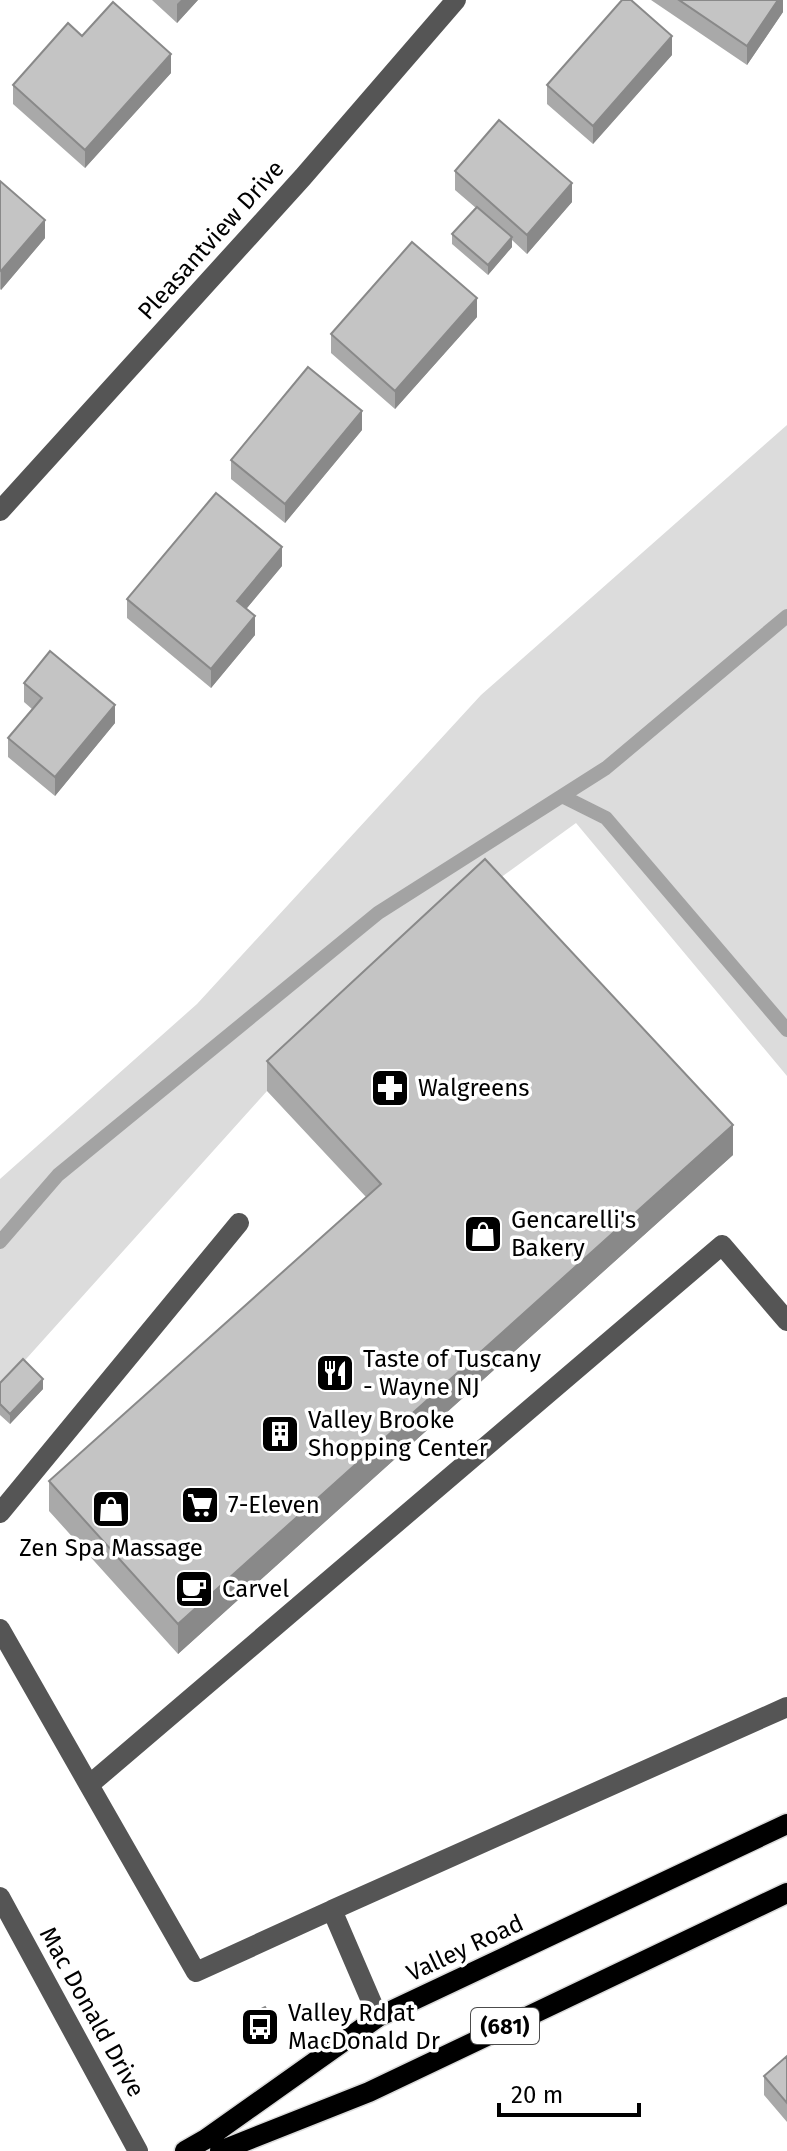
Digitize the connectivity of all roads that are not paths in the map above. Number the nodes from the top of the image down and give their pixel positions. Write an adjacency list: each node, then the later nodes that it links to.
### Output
1 (456, 0): 2 (street, Pleasantview Drive)
2 (0, 511)
3 (239, 1223): 5 (street)
4 (787, 1321): 8 (street)
5 (0, 1513)
6 (0, 1629): 8 (street)
7 (787, 1707): 12 (street)
8 (89, 1785): 12 (street)
9 (787, 1824): 13 (main road, Valley Road / (681))
10 (787, 1893): 16 (main road, (681))
11 (0, 1897): 14 (street, Mac Donald Drive)
12 (332, 1910): 13 (street)
13 (378, 2017): 15 (main road, Valley Road / (681))
14 (138, 2151)
15 (185, 2151)
16 (220, 2151)

